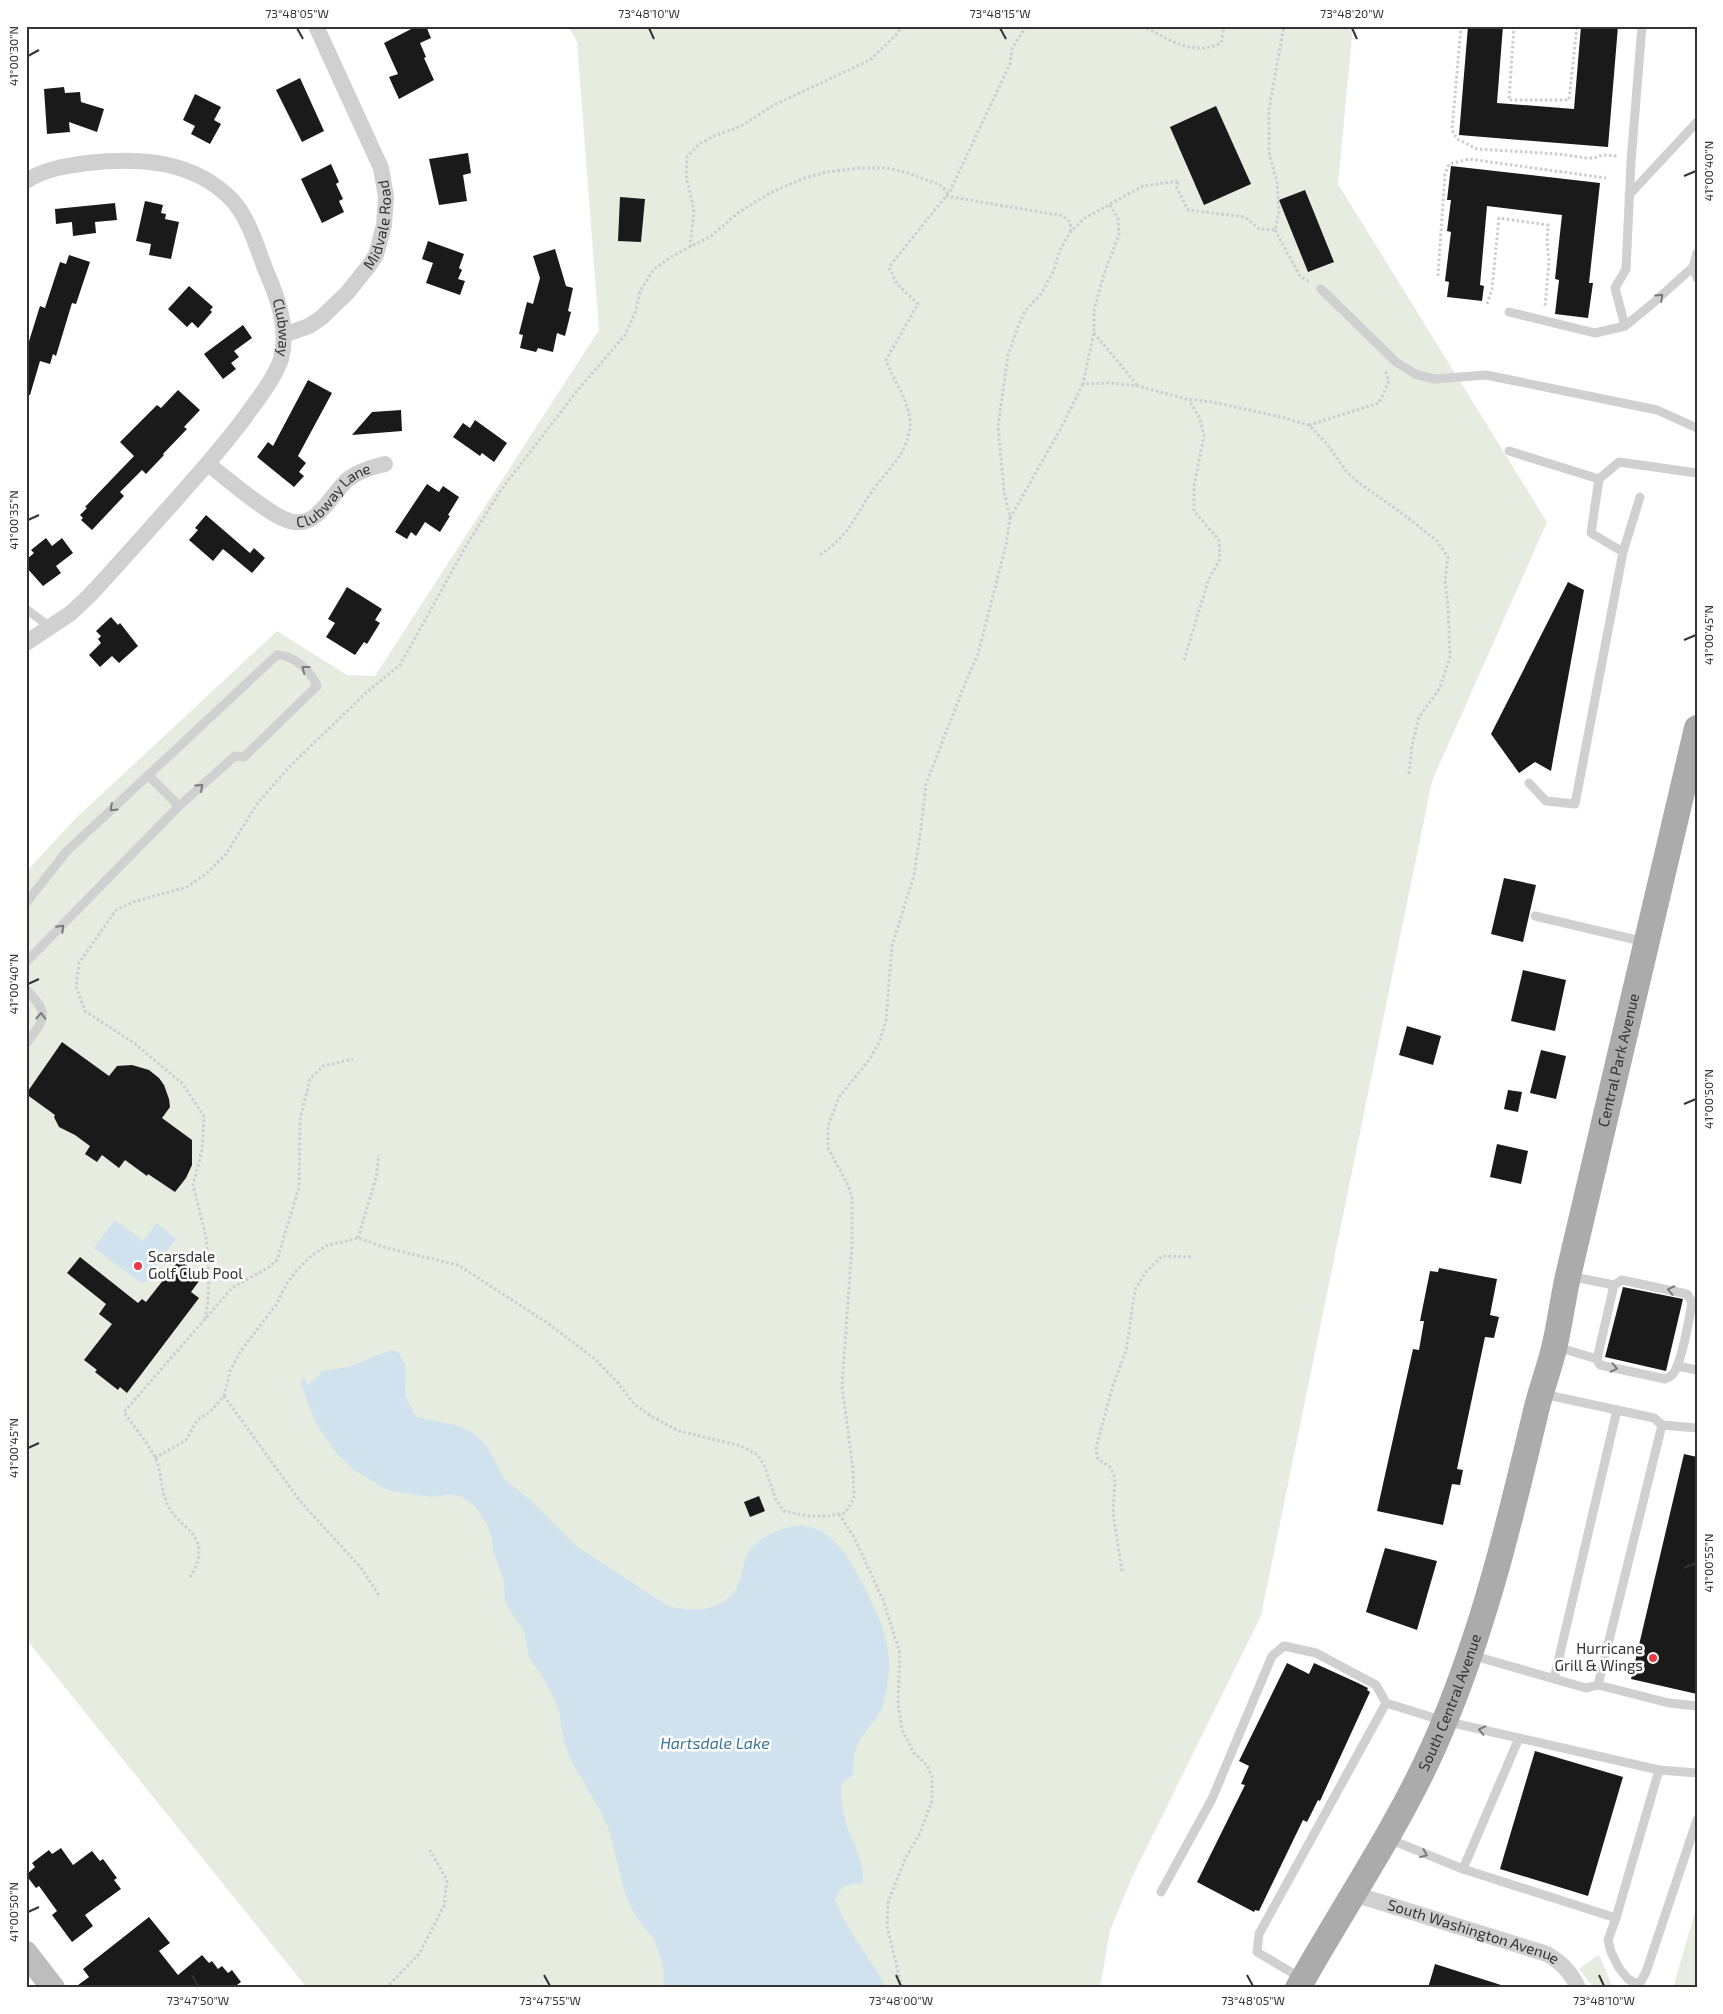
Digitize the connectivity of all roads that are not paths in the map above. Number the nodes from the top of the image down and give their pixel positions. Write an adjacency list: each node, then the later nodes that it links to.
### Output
1 (316, 26): 12 (street, Midvale Road)
2 (1642, 26): 5 (lane)
3 (1697, 122): 5 (lane)
4 (26, 181): 12 (street, Clubway)
5 (1629, 195): 11 (lane)
6 (1697, 253): 7 (lane)
7 (1693, 267): 8 (lane); 11 (lane, one-way to 7)
8 (1697, 278)
9 (1321, 289): 13 (lane)
10 (1509, 312): 11 (lane)
11 (1625, 326)
12 (284, 335): 15 (street, Clubway)
13 (1697, 428)
14 (1508, 451): 18 (lane)
15 (208, 464): 16 (street, Clubway Lane); 22 (street, Clubway)
16 (386, 464)
17 (1697, 473): 18 (lane)
18 (1599, 479): 20 (lane)
19 (1640, 497): 20 (lane)
20 (1623, 552): 26 (lane)
21 (26, 609): 22 (lane)
22 (50, 627): 23 (street, Clubway)
23 (26, 643)
24 (1695, 744): 30 (main road, Central Park Avenue)
25 (148, 774): 27 (lane); 27 (lane, one-way to 25); 28 (lane, one-way to 28)
26 (1529, 783)
27 (179, 806): 31 (lane, one-way to 27)
28 (26, 903)
29 (1535, 916): 30 (lane)
30 (1646, 942): 34 (main road, Central Park Avenue)
31 (26, 962)
32 (26, 989): 33 (lane, one-way to 32)
33 (26, 1044)
34 (1568, 1276): 35 (lane); 37 (main road, Central Park Avenue)
35 (1614, 1286): 36 (lane, one-way to 35); 38 (lane)
36 (1694, 1314): 39 (lane)
37 (1554, 1346): 38 (lane); 41 (main road, Central Park Avenue)
38 (1597, 1359): 39 (lane, one-way to 39)
39 (1677, 1366): 40 (lane)
40 (1697, 1370)
41 (1540, 1393): 42 (lane); 45 (main road, South Central Avenue)
42 (1617, 1410): 43 (lane); 46 (lane)
43 (1662, 1425): 44 (lane); 47 (lane)
44 (1697, 1428)
45 (1470, 1655): 46 (lane); 50 (main road, South Central Avenue)
46 (1554, 1679): 47 (lane)
47 (1598, 1685): 49 (lane)
48 (1386, 1703): 50 (lane); 57 (lane); 61 (lane)
49 (1697, 1706)
50 (1444, 1721): 51 (lane, one-way to 50); 55 (main road, South Central Avenue)
51 (1519, 1738): 52 (lane); 56 (lane)
52 (1659, 1770): 53 (lane); 59 (lane)
53 (1697, 1773)
54 (1697, 1820): 59 (lane)
55 (1386, 1838): 56 (lane, one-way to 56); 58 (main road, South Central Avenue)
56 (1463, 1869): 59 (lane)
57 (1161, 1892)
58 (1354, 1894): 61 (main road, South Central Avenue); 63 (street, South Washington Avenue)
59 (1616, 1918)
60 (26, 1954): 62 (main road)
61 (1300, 1983)
62 (53, 1988)
63 (1578, 1988)

